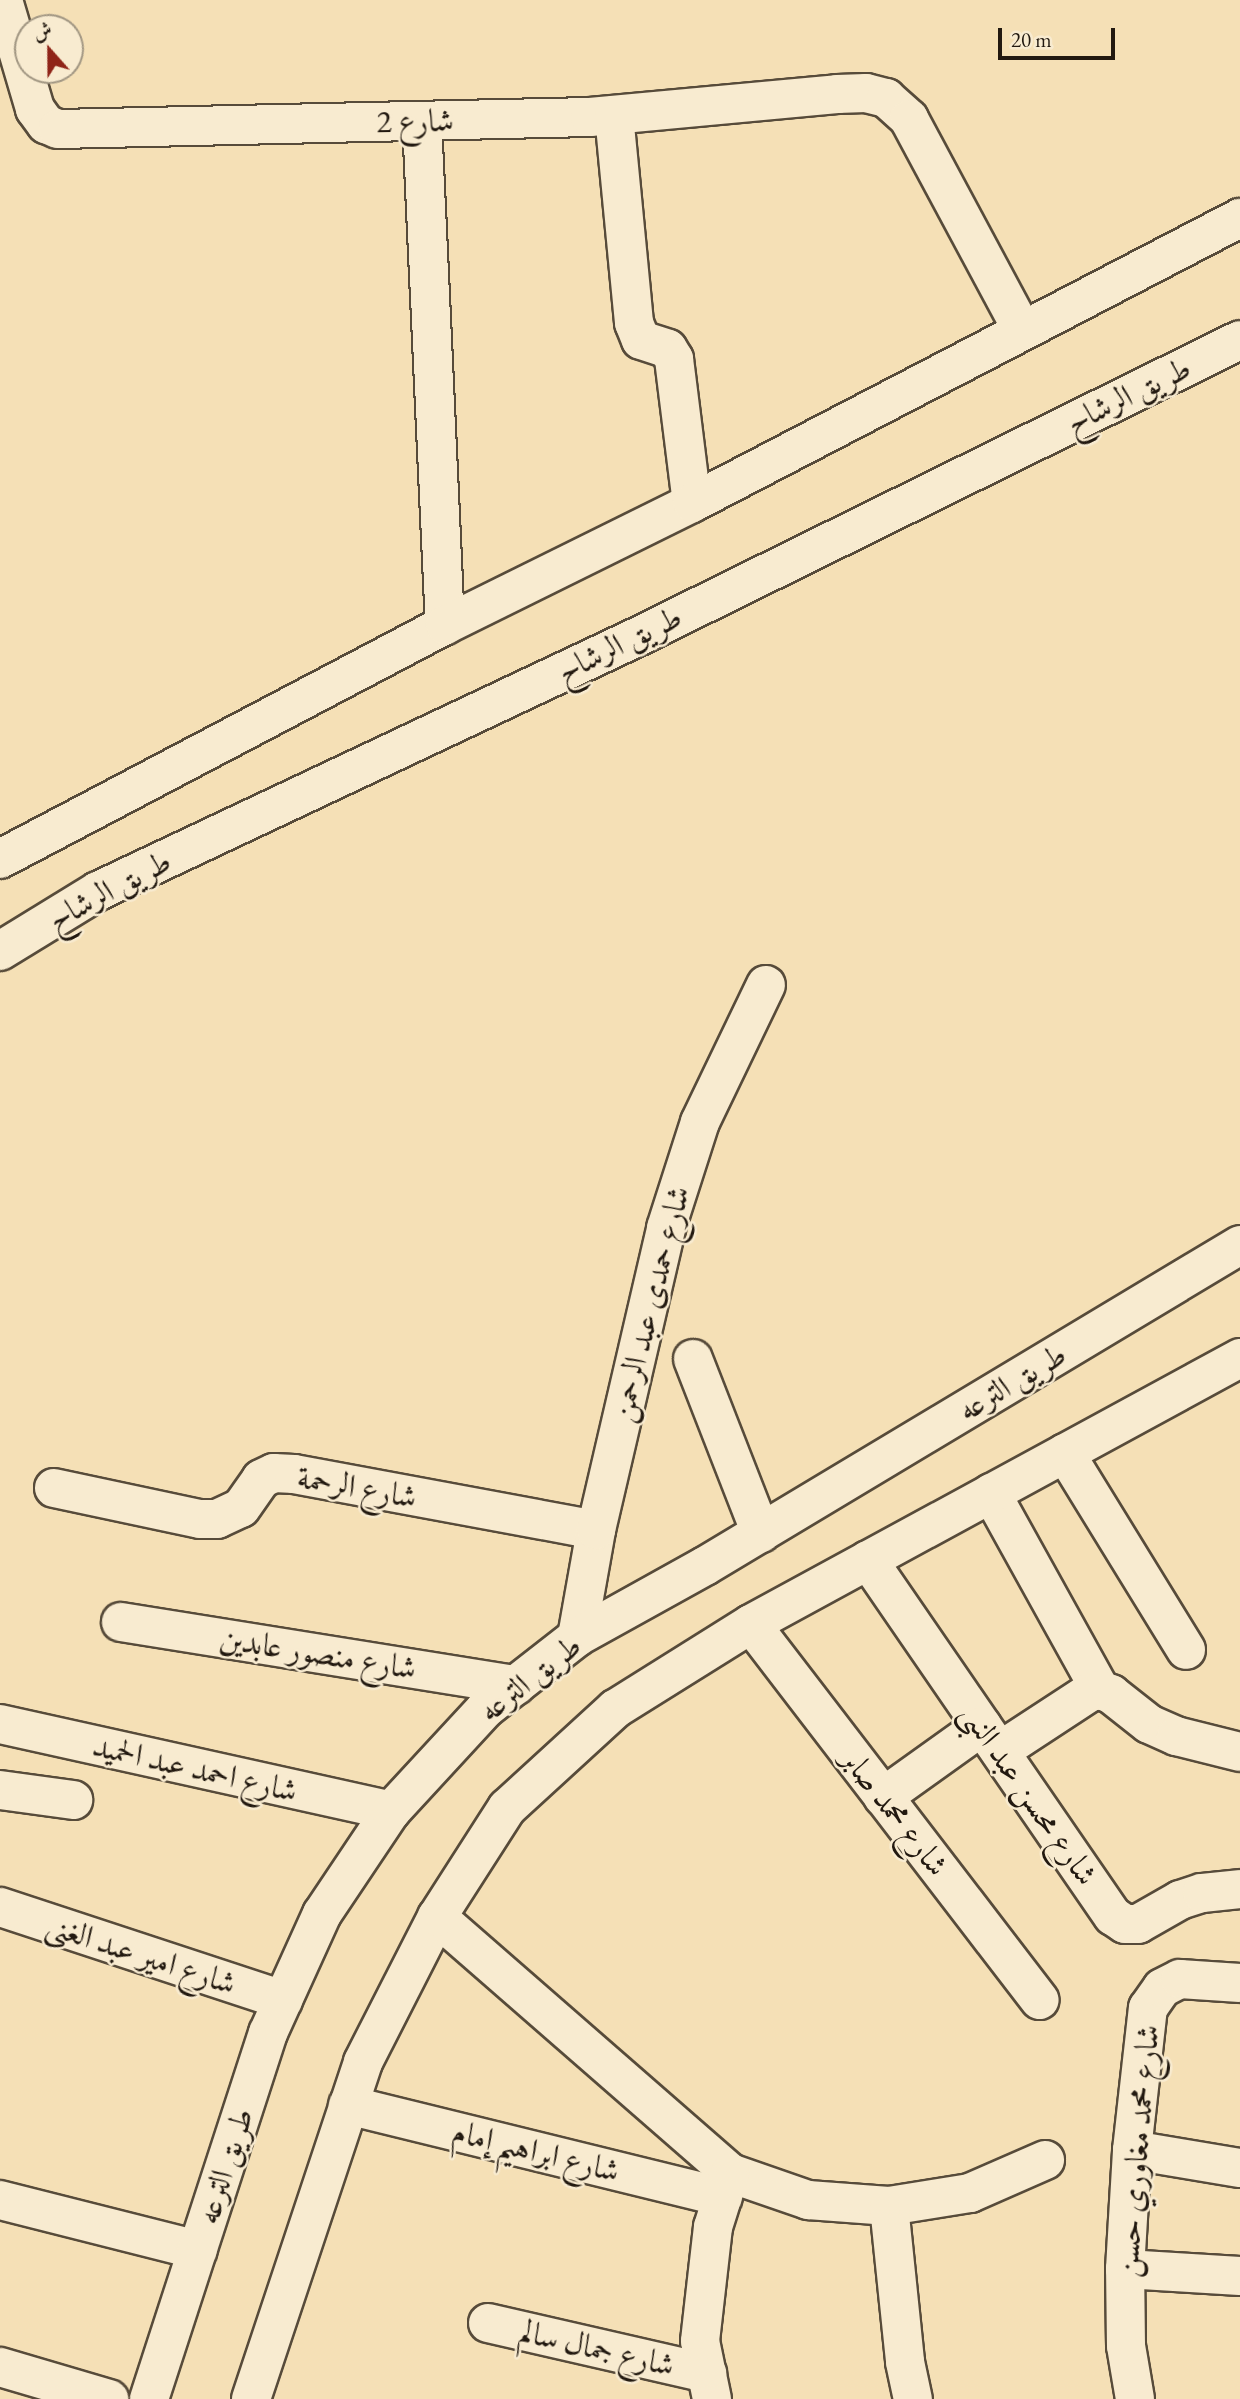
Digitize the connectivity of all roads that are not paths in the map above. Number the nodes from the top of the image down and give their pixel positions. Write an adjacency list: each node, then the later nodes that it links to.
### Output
1 (2, 0): 3 (street, شارع 2)
2 (614, 115): 3 (street, شارع 2); 5 (street, شارع 2); 7 (street)
3 (422, 121): 8 (street)
4 (1240, 218): 5 (street)
5 (1022, 330): 7 (street)
6 (1240, 340): 10 (street, طريق الرشاح)
7 (692, 503): 8 (street)
8 (445, 625): 9 (street)
9 (0, 859)
10 (0, 951)
11 (766, 985): 18 (street, شارع حمدى عبد الرحمن)
12 (1240, 1245): 19 (street, طريق الترعه)
13 (1240, 1358): 15 (street)
14 (693, 1359): 19 (street)
15 (1065, 1453): 17 (street); 24 (street)
16 (54, 1488): 18 (street, شارع الرحمة)
17 (991, 1493): 20 (street); 26 (street)
18 (596, 1530): 23 (street, شارع حمدى عبد الرحمن)
19 (761, 1532): 23 (street, طريق الترعه)
20 (868, 1560): 22 (street); 28 (street, شارع محسن عبد النبى)
21 (121, 1622): 25 (street, شارع منصور عابدين)
22 (751, 1625): 31 (street, شارع محمد صابر); 36 (street)
23 (578, 1637): 25 (street, طريق الترعه)
24 (1186, 1650)
25 (516, 1685): 33 (street, طريق الترعه)
26 (1100, 1690): 28 (street); 29 (street)
27 (0, 1724): 33 (street, شارع احمد عبد الحميد)
28 (991, 1738): 31 (street); 34 (street, شارع محسن عبد النبى)
29 (1240, 1752)
30 (0, 1790): 32 (street)
31 (883, 1797): 39 (street, شارع محمد صابر)
32 (73, 1800)
33 (391, 1811): 38 (street, طريق الترعه)
34 (1240, 1889)
35 (0, 1907): 38 (street, شارع امير عبد الغنى)
36 (437, 1917): 40 (street); 44 (street)
37 (1240, 1983): 41 (street, شارع محمد مغاوري حسن)
38 (283, 2000): 47 (street, طريق الترعه)
39 (1040, 2000)
40 (348, 2105): 44 (street, شارع ابراهيم إمام); 55 (street)
41 (1132, 2150): 43 (street); 48 (street, شارع محمد مغاوري حسن)
42 (1045, 2160): 46 (street, شارع ابراهيم إمام)
43 (1240, 2168)
44 (727, 2185): 46 (street, شارع ابراهيم إمام); 52 (street)
45 (0, 2200): 47 (street)
46 (889, 2206): 56 (street)
47 (198, 2250): 54 (street, طريق الترعه)
48 (1125, 2269): 49 (street); 57 (street, شارع محمد مغاوري حسن)
49 (1240, 2276)
50 (488, 2323): 52 (street, شارع جمال سالم)
51 (0, 2367): 53 (street)
52 (709, 2386)
53 (109, 2399)
54 (149, 2399)
55 (251, 2399)
56 (914, 2399)
57 (1135, 2399)

